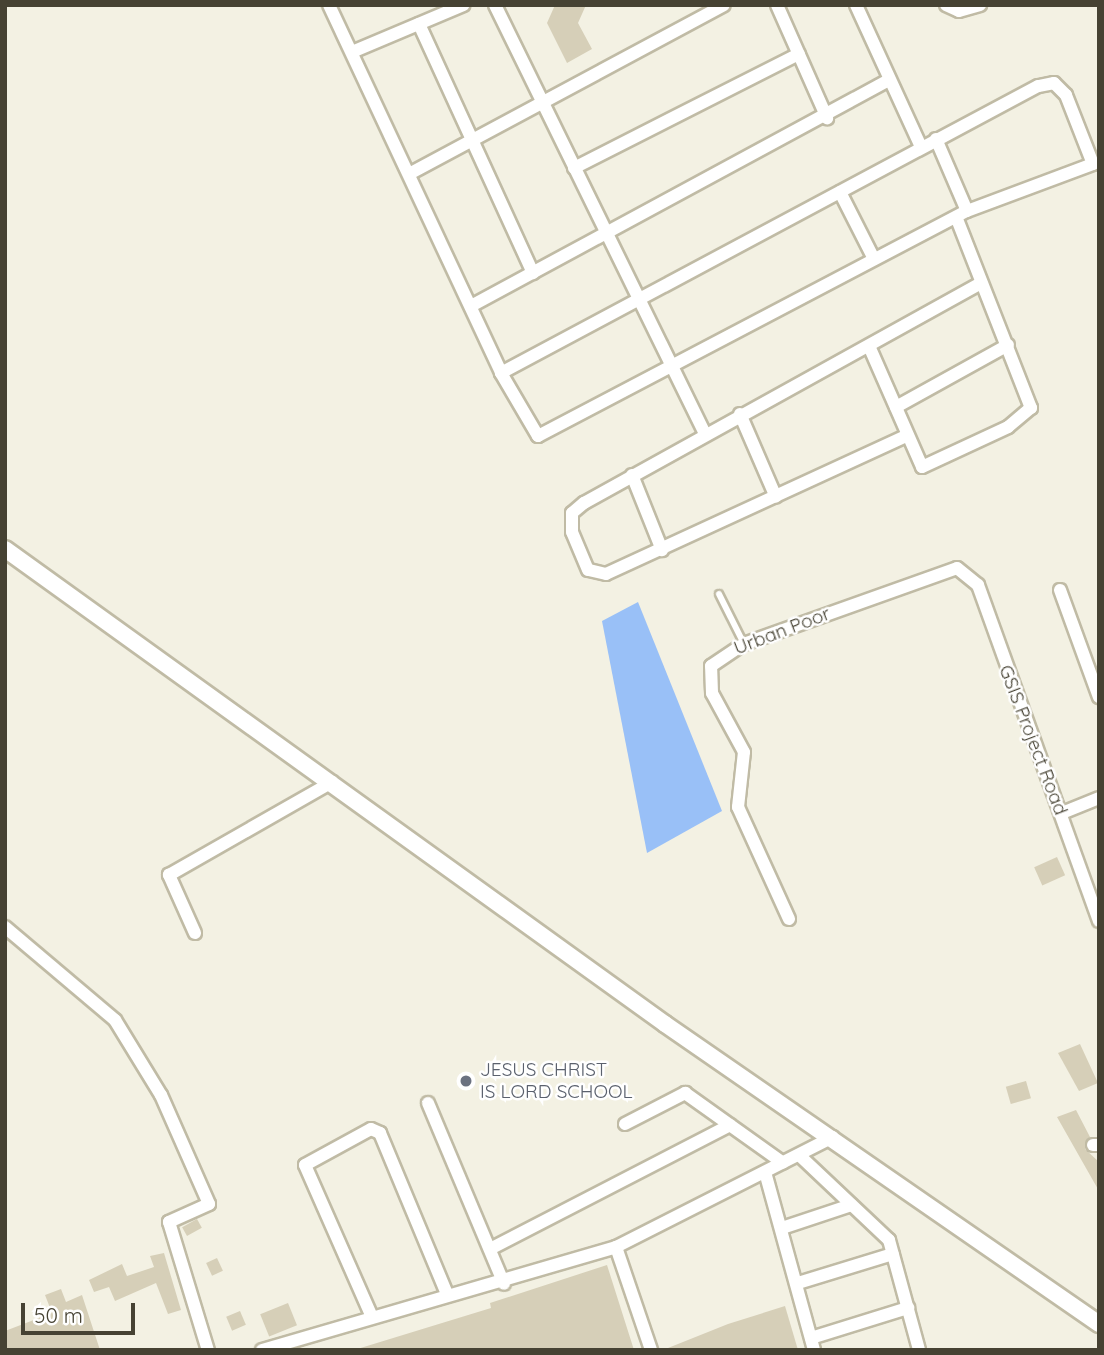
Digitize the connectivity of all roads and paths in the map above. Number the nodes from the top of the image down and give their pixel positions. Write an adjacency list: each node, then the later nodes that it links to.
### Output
1 (329, 5): 12 (street)
2 (463, 5): 11 (street)
3 (495, 5): 15 (street)
4 (690, 5): 10 (street)
5 (724, 5): 10 (street)
6 (777, 5): 13 (street)
7 (856, 5): 14 (street)
8 (980, 5): 9 (street)
9 (951, 8)
10 (697, 19): 15 (street)
11 (419, 24): 12 (street); 17 (street)
12 (352, 52): 22 (street)
13 (799, 54): 16 (street); 21 (street)
14 (889, 80): 16 (street); 19 (street)
15 (540, 101): 17 (street); 21 (street)
16 (827, 118): 25 (street)
17 (473, 138): 22 (street); 27 (street)
18 (936, 139): 19 (street); 20 (street); 24 (street)
19 (921, 147): 23 (street)
20 (1096, 163): 24 (street)
21 (573, 168): 25 (street)
22 (409, 174): 30 (street)
23 (840, 192): 26 (street); 29 (street)
24 (961, 214): 26 (street); 28 (street)
25 (608, 235): 27 (street); 29 (street)
26 (874, 259): 33 (street)
27 (533, 273): 30 (street)
28 (981, 283): 31 (street); 32 (street)
29 (636, 299): 33 (street); 34 (street)
30 (471, 306): 34 (street)
31 (1008, 345): 35 (street); 38 (street)
32 (869, 346): 35 (street); 36 (street)
33 (671, 368): 34 (street); 37 (street)
34 (501, 373)
35 (896, 407): 38 (street)
36 (740, 414): 37 (street); 40 (street)
37 (704, 432): 39 (street)
38 (906, 436): 40 (street)
39 (632, 475): 42 (street); 42 (street)
40 (776, 497): 42 (street)
41 (5, 549): 48 (street)
42 (662, 550)
43 (957, 568): 46 (street, Urban Poor); 50 (street, GSIS Project Road)
44 (1060, 590): 47 (street)
45 (719, 594): 46 (lane)
46 (744, 644): 51 (street, Urban Poor)
47 (1099, 697)
48 (332, 782): 54 (street); 58 (street)
49 (1099, 798): 50 (street)
50 (1062, 813): 52 (street, GSIS Project Road)
51 (789, 919)
52 (1099, 921)
53 (5, 927): 74 (street)
54 (195, 933)
55 (428, 1102): 65 (street)
56 (625, 1124): 57 (street)
57 (730, 1125): 60 (street); 65 (street)
58 (833, 1137): 59 (street); 72 (street)
59 (799, 1155): 60 (street); 62 (street)
60 (783, 1163): 61 (street)
61 (765, 1172): 63 (street); 64 (street)
62 (851, 1205): 63 (street); 66 (street)
63 (782, 1228): 67 (street)
64 (616, 1247): 68 (street); 76 (street)
65 (490, 1249): 68 (street)
66 (893, 1254): 67 (street); 70 (street)
67 (798, 1283): 73 (street)
68 (504, 1284): 69 (street)
69 (447, 1294): 71 (street); 71 (street)
70 (908, 1308): 73 (street); 77 (street)
71 (372, 1317): 75 (street)
72 (1099, 1324)
73 (813, 1344)
74 (208, 1350)
75 (262, 1350)
76 (651, 1350)
77 (919, 1350)

